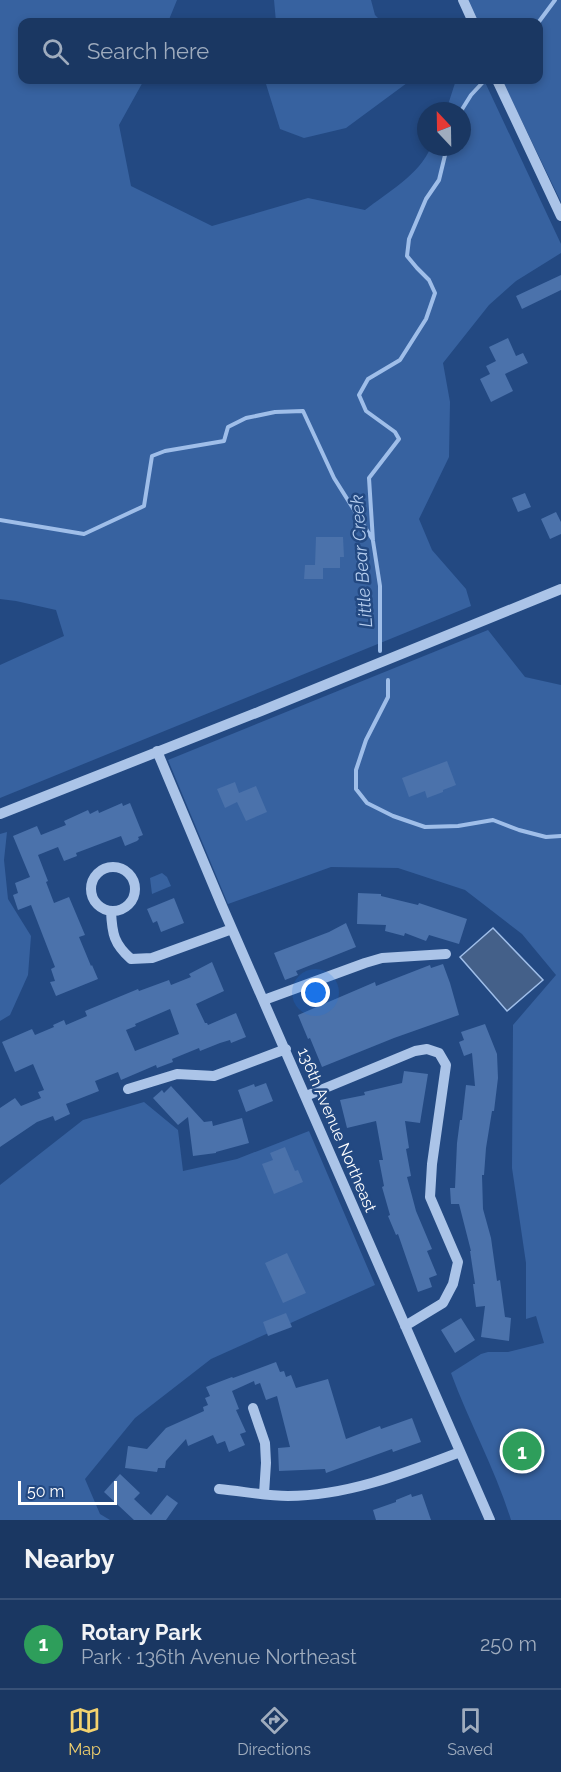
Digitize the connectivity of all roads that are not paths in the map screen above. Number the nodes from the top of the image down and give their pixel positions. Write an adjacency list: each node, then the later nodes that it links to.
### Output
1 (463, 0): 2 (street)
2 (471, 18)
3 (499, 84): 4 (street)
4 (561, 216)
5 (561, 589): 6 (street)
6 (157, 751): 7 (street); 9 (street, 136th Avenue Northeast)
7 (0, 814)
8 (111, 911): 8 (street); 9 (street)
9 (232, 929): 11 (street, 136th Avenue Northeast)
10 (446, 954): 11 (street)
11 (264, 1000): 12 (street, 136th Avenue Northeast)
12 (286, 1049): 13 (street); 14 (street, 136th Avenue Northeast)
13 (128, 1089)
14 (306, 1096): 15 (street, 136th Avenue Northeast); 15 (street)
15 (405, 1326): 17 (street, 136th Avenue Northeast)
16 (253, 1408): 19 (street)
17 (460, 1452): 19 (street); 20 (street, 136th Avenue Northeast)
18 (219, 1489): 19 (street)
19 (264, 1494)
20 (490, 1520)

